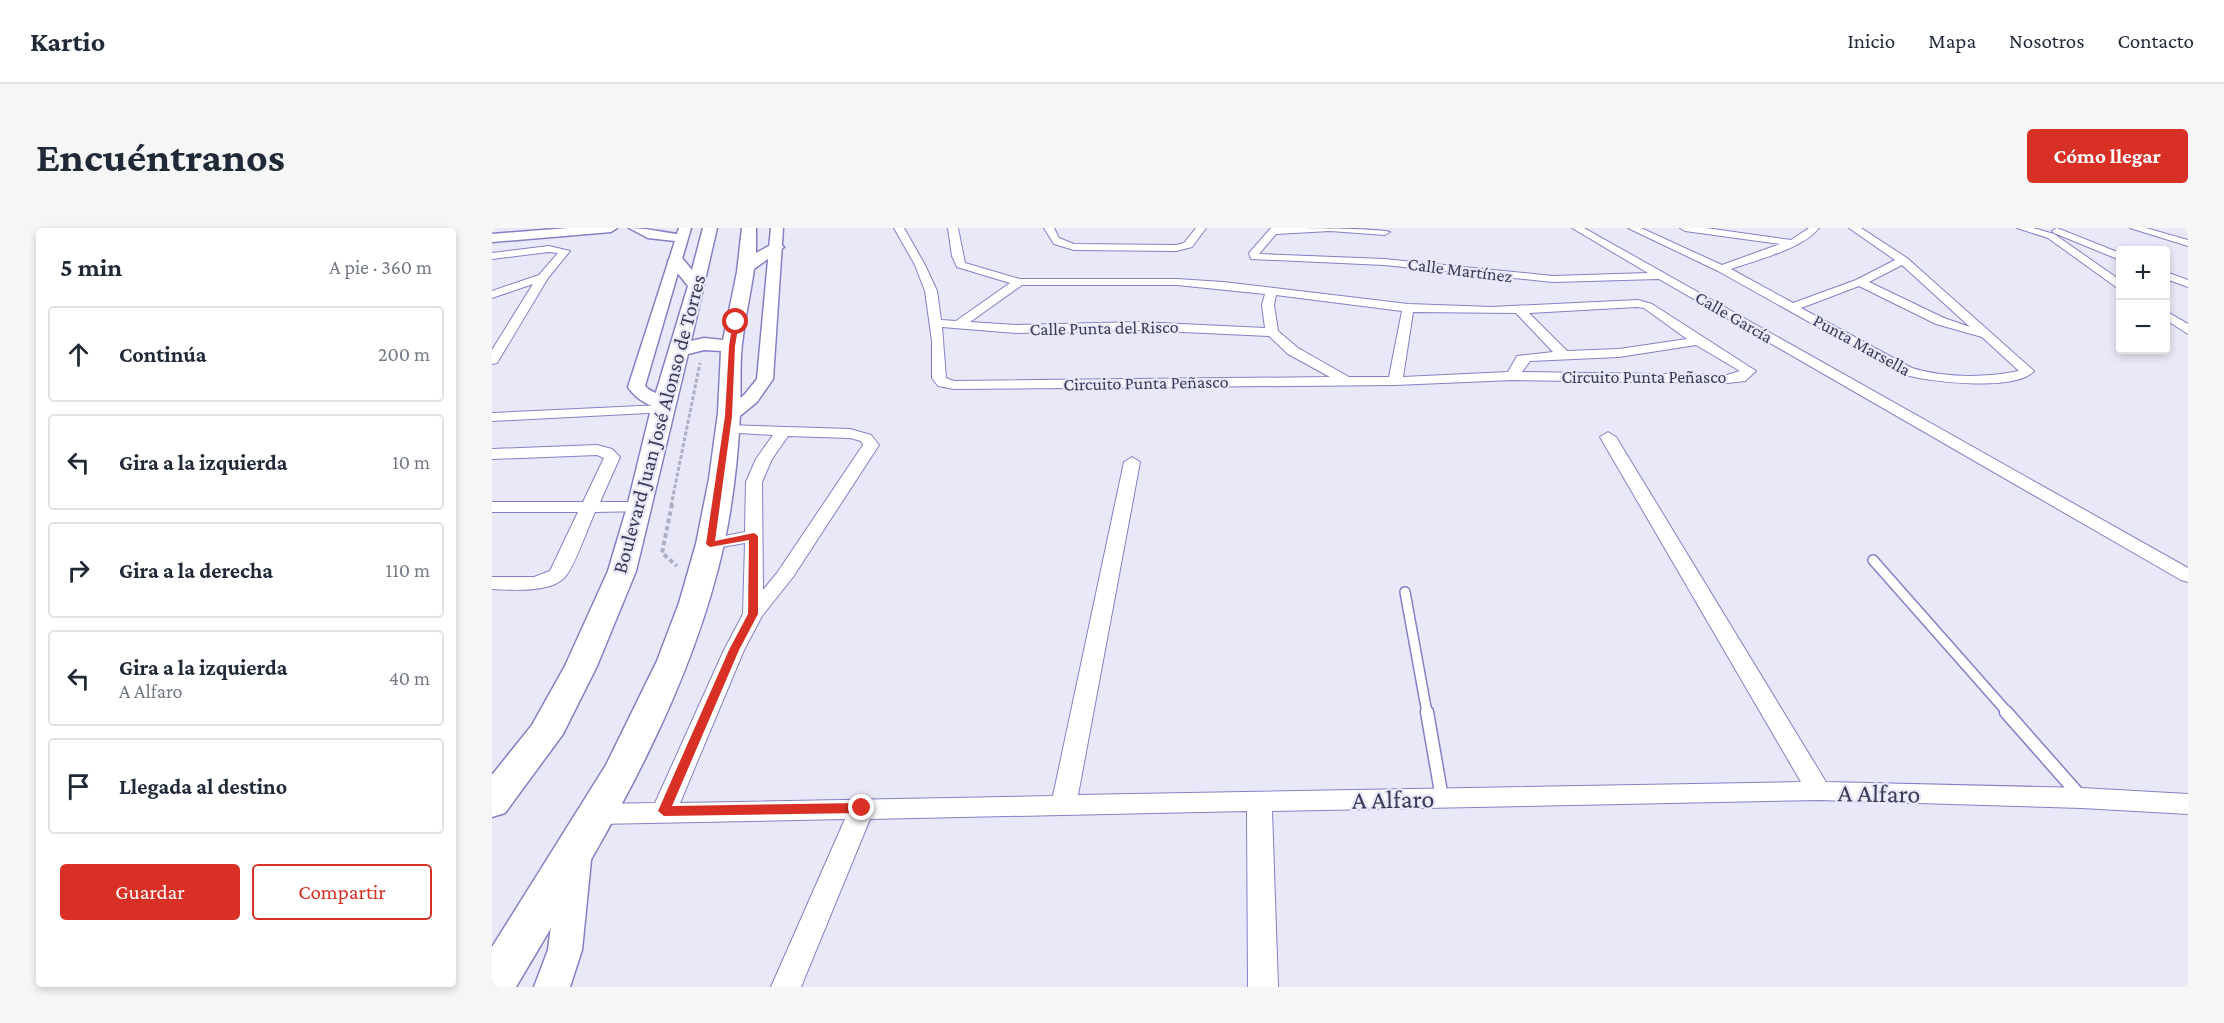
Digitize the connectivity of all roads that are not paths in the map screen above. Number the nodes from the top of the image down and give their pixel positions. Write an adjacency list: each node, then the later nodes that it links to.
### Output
1 (521, 228): 24 (street)
2 (545, 228): 24 (street)
3 (611, 228): 24 (street)
4 (635, 228): 23 (street)
5 (710, 228): 41 (main road, Boulevard Juan José Alonso de Torres)
6 (749, 228): 32 (main road)
7 (777, 228): 27 (street)
8 (899, 228): 51 (street, Circuito Punta Peñasco)
9 (953, 228): 38 (street, Circuito Punta Peñasco)
10 (1049, 228): 11 (street)
11 (1201, 228)
12 (1577, 228): 34 (street, Calle García)
13 (1633, 228): 33 (street, Punta Marsella)
14 (1685, 228): 25 (street)
15 (1814, 228): 25 (street)
16 (1854, 228): 30 (street, Punta Marsella)
17 (2022, 228): 20 (street)
18 (2135, 228): 26 (street)
19 (1336, 229): 21 (street); 22 (street)
20 (2044, 229): 29 (street); 37 (street)
21 (1275, 230): 34 (street, Calle Martínez)
22 (1384, 232)
23 (683, 233): 31 (street)
24 (492, 235)
25 (1792, 243): 33 (street)
26 (2188, 243)
27 (776, 248): 32 (main road); 68 (street)
28 (492, 255): 35 (street)
29 (2116, 255)
30 (1903, 260): 39 (street); 57 (street, Punta Marsella)
31 (676, 261): 41 (main road); 66 (street)
32 (745, 268): 50 (main road)
33 (1722, 269): 46 (street, Punta Marsella)
34 (1664, 276): 79 (street, Calle García)
35 (543, 277): 45 (street); 56 (street)
36 (2170, 277): 40 (street)
37 (2116, 281)
38 (1019, 282): 43 (street, Circuito Punta Peñasco); 52 (street)
39 (1860, 282): 46 (street); 57 (street)
40 (2188, 284)
41 (697, 286): 53 (main road, Boulevard Juan José Alonso de Torres)
42 (2170, 289): 44 (street)
43 (1270, 291): 47 (street, Circuito Punta Peñasco); 55 (street)
44 (2188, 291)
45 (492, 295)
46 (1793, 307): 57 (street, Punta Marsella)
47 (1408, 308): 48 (street, Circuito Punta Peñasco); 65 (street)
48 (1520, 310): 58 (street, Circuito Punta Peñasco); 61 (street)
49 (2170, 318): 54 (street)
50 (736, 322): 53 (main road); 59 (main road)
51 (936, 323): 52 (street, Calle Punta del Risco); 64 (street, Circuito Punta Peñasco)
52 (958, 325): 55 (street, Calle Punta del Risco)
53 (684, 328): 60 (main road, Boulevard Juan José Alonso de Torres)
54 (2188, 330)
55 (1272, 332): 64 (street)
56 (499, 336): 62 (street)
57 (1989, 337)
58 (1698, 341): 61 (street, Circuito Punta Peñasco); 63 (street, Circuito Punta Peñasco)
59 (732, 346): 60 (main road); 68 (main road)
60 (679, 350): 66 (main road, Boulevard Juan José Alonso de Torres)
61 (1564, 356): 63 (street, Circuito Punta Peñasco)
62 (492, 360)
63 (1513, 376): 65 (street, Circuito Punta Peñasco)
64 (1346, 381): 65 (street, Circuito Punta Peñasco)
65 (1395, 381)
66 (663, 406): 67 (street); 75 (main road, Boulevard Juan José Alonso de Torres)
67 (492, 417)
68 (728, 423): 69 (street); 77 (main road)
69 (784, 431): 76 (street); 82 (street)
70 (1608, 437): 83 (street)
71 (492, 454): 74 (street)
72 (1132, 462): 88 (street)
73 (492, 507): 74 (street)
74 (588, 507): 75 (street); 80 (street)
75 (640, 507): 87 (main road, Boulevard Juan José Alonso de Torres)
76 (754, 536): 77 (street); 82 (street)
77 (710, 544): 92 (main road)
78 (1873, 561): 85 (lane)
79 (2188, 576)
80 (492, 583)
81 (1405, 592): 84 (lane)
82 (753, 614): 91 (street)
83 (1819, 791): 84 (street, A Alfaro); 85 (street, A Alfaro)
84 (1442, 798): 86 (street, A Alfaro)
85 (2082, 798): 89 (street, A Alfaro)
86 (1259, 801): 88 (street, A Alfaro); 97 (street)
87 (492, 802)
88 (1064, 804): 90 (street, A Alfaro)
89 (2188, 804)
90 (862, 808): 91 (street, A Alfaro); 96 (street)
91 (664, 811): 92 (street, A Alfaro)
92 (597, 814): 93 (main road)
93 (576, 849): 94 (main road); 95 (street)
94 (492, 986)
95 (552, 987)
96 (786, 987)
97 (1263, 987)

